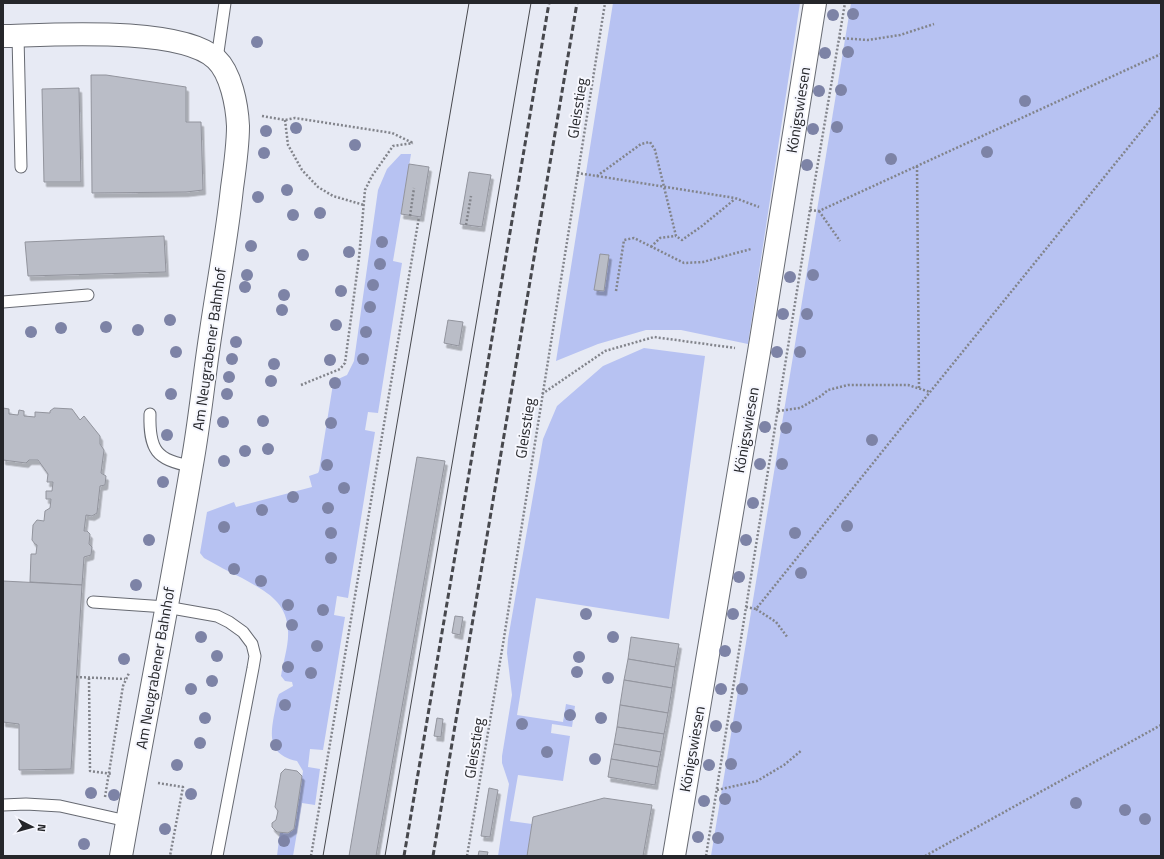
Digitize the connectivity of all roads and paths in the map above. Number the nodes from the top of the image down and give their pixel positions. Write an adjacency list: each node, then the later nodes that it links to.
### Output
1 (225, 3): 9 (lane)
2 (605, 3): 13 (path, Gleisstieg)
3 (815, 3): 28 (street, Königswiesen)
4 (845, 3): 7 (path)
5 (934, 24): 7 (path)
6 (10, 36): 9 (street, Am Neugrabener Bahnhof); 12 (lane)
7 (839, 38): 21 (path)
8 (1161, 54): 11 (path)
9 (217, 59): 41 (street, Am Neugrabener Bahnhof)
10 (1161, 107): 37 (path)
11 (917, 166): 23 (path); 36 (path)
12 (21, 167)
13 (577, 173): 14 (path); 38 (path, Gleisstieg)
14 (597, 176): 16 (path); 16 (path)
15 (414, 188): 24 (path)
16 (665, 188): 18 (path); 27 (path)
17 (471, 196): 26 (path)
18 (735, 198): 20 (path); 27 (path)
19 (364, 205): 19 (path); 35 (path)
20 (763, 208)
21 (810, 210): 22 (path); 23 (path); 39 (path)
22 (803, 211)
23 (819, 211): 29 (path)
24 (410, 216)
25 (418, 217): 60 (path)
26 (466, 225)
27 (676, 236): 30 (path)
28 (777, 241): 30 (path); 34 (street, Königswiesen)
29 (840, 241)
30 (651, 246): 31 (path)
31 (616, 291)
32 (88, 296): 33 (lane)
33 (3, 302)
34 (759, 352): 38 (path); 62 (street, Königswiesen)
35 (301, 385)
36 (919, 388): 37 (path); 39 (path)
37 (930, 392): 45 (path)
38 (542, 394): 61 (path, Gleisstieg)
39 (778, 411): 44 (path)
40 (150, 414): 41 (lane)
41 (192, 466): 43 (street, Am Neugrabener Bahnhof)
42 (93, 602): 43 (lane)
43 (166, 607): 56 (street, Am Neugrabener Bahnhof); 59 (lane)
44 (746, 607): 45 (path); 54 (path)
45 (756, 609): 46 (path)
46 (788, 638)
47 (76, 677): 48 (path)
48 (89, 678): 49 (path); 52 (path)
49 (125, 679)
50 (1161, 725): 64 (path)
51 (802, 750): 54 (path)
52 (108, 774)
53 (155, 782): 58 (path)
54 (717, 790): 63 (path)
55 (3, 805): 56 (lane)
56 (127, 821): 57 (street, Am Neugrabener Bahnhof)
57 (121, 856)
58 (170, 856)
59 (217, 856)
60 (311, 856)
61 (467, 856)
62 (674, 856)
63 (706, 856)
64 (925, 856)

